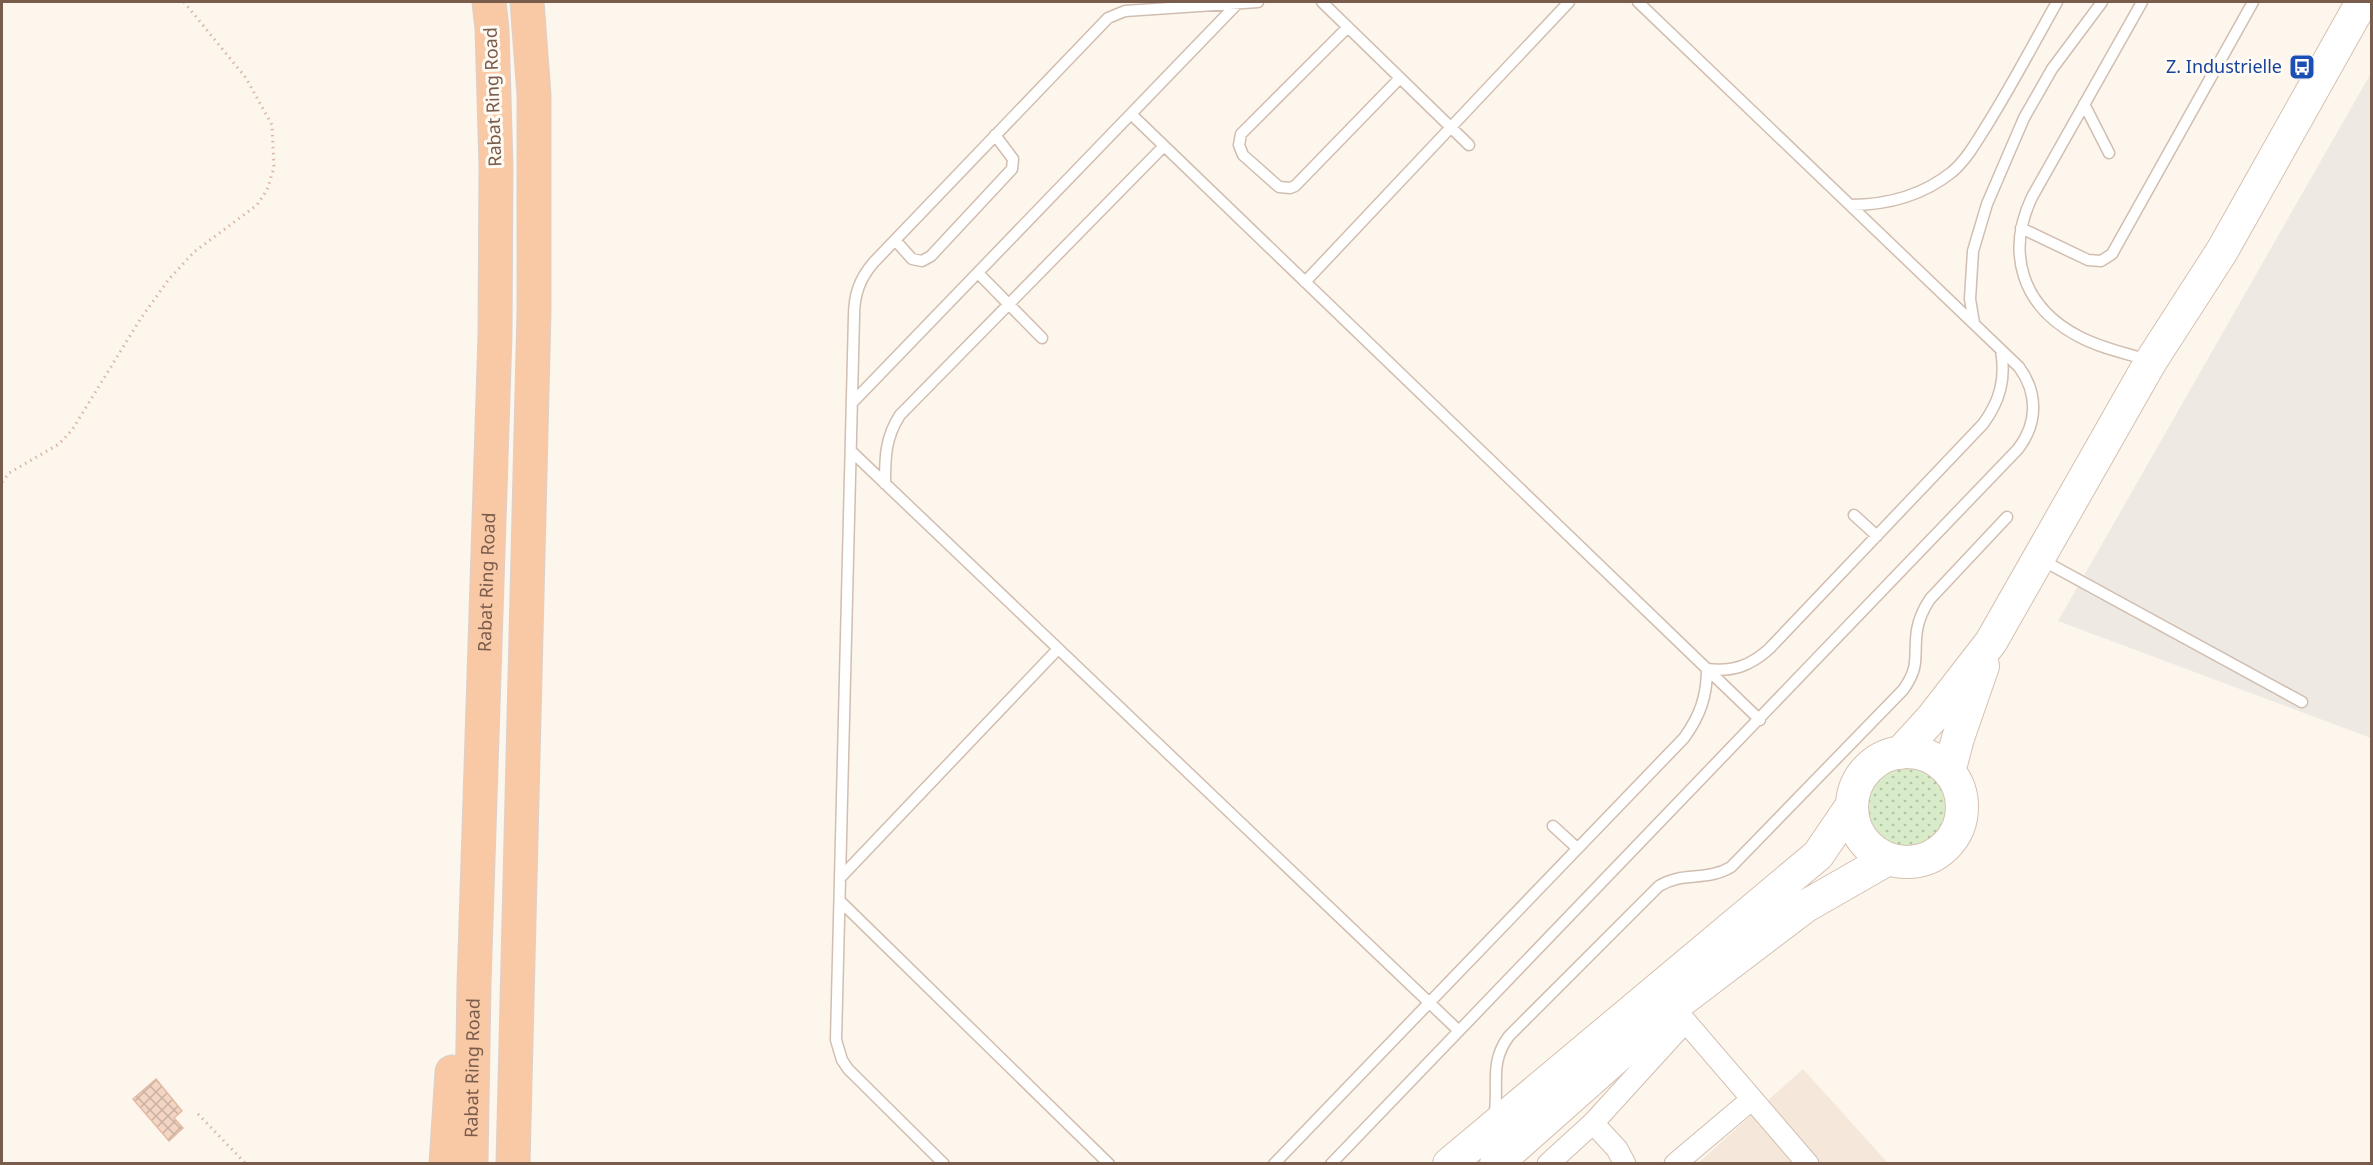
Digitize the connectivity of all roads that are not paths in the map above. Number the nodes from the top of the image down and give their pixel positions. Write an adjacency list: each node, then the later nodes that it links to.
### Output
1 (489, 2): 52 (highway, Rabat Ring Road)
2 (528, 2): 56 (highway)
3 (1258, 2): 12 (lane)
4 (1322, 2): 13 (lane)
5 (1569, 2): 17 (lane)
6 (1638, 2): 22 (lane)
7 (2057, 2): 22 (lane)
8 (2102, 2): 28 (lane)
9 (2142, 2): 15 (lane)
10 (2253, 2): 23 (lane)
11 (2362, 2): 31 (main road)
12 (1238, 3): 16 (lane); 18 (lane)
13 (1348, 27): 14 (lane); 14 (lane)
14 (1400, 78): 17 (lane)
15 (2084, 104): 21 (lane); 23 (lane)
16 (1131, 114): 19 (lane); 25 (lane)
17 (1451, 127): 20 (lane); 26 (lane)
18 (995, 135): 24 (lane); 24 (lane)
19 (1164, 146): 26 (lane); 27 (lane)
20 (1469, 146)
21 (2109, 153)
22 (1850, 205): 28 (lane)
23 (2021, 228): 31 (lane)
24 (895, 240): 32 (lane)
25 (978, 273): 27 (lane); 32 (lane)
26 (1305, 282): 41 (lane)
27 (1009, 304): 29 (lane); 34 (lane)
28 (1974, 324): 30 (lane)
29 (1042, 338)
30 (2001, 350): 37 (lane); 43 (lane)
31 (2151, 361): 38 (main road)
32 (852, 403): 33 (lane)
33 (850, 451): 34 (lane); 50 (lane)
34 (885, 484): 40 (lane)
35 (1854, 515): 37 (lane)
36 (2007, 517): 59 (lane)
37 (1877, 536): 41 (lane)
38 (2039, 558): 39 (main road); 42 (lane)
39 (1991, 642): 44 (main road); 45 (main road)
40 (1058, 649): 50 (lane); 53 (lane)
41 (1707, 669): 43 (lane); 48 (lane)
42 (2302, 702)
43 (1760, 720): 55 (lane)
44 (1900, 753): 45 (main road); 46 (main road)
45 (1949, 772): 49 (main road)
46 (1852, 805): 49 (main road); 59 (main road)
47 (1553, 826): 48 (lane)
48 (1577, 848): 53 (lane)
49 (1888, 859): 54 (main road)
50 (840, 878): 51 (lane)
51 (840, 901): 64 (lane); 65 (lane)
52 (474, 984): 60 (highway); 61 (highway, Rabat Ring Road)
53 (1428, 1002): 55 (lane); 66 (lane)
54 (1679, 1014): 57 (street); 58 (street); 69 (main road)
55 (1459, 1031): 67 (lane)
56 (516, 1057): 62 (highway); 63 (highway)
57 (1752, 1099): 72 (street); 73 (street)
58 (1593, 1123): 70 (street); 71 (street)
59 (1493, 1125): 68 (main road)
60 (446, 1164)
61 (471, 1164)
62 (513, 1164)
63 (533, 1164)
64 (945, 1164)
65 (1109, 1164)
66 (1274, 1164)
67 (1331, 1164)
68 (1449, 1164)
69 (1496, 1164)
70 (1548, 1164)
71 (1625, 1164)
72 (1675, 1164)
73 (1808, 1164)

